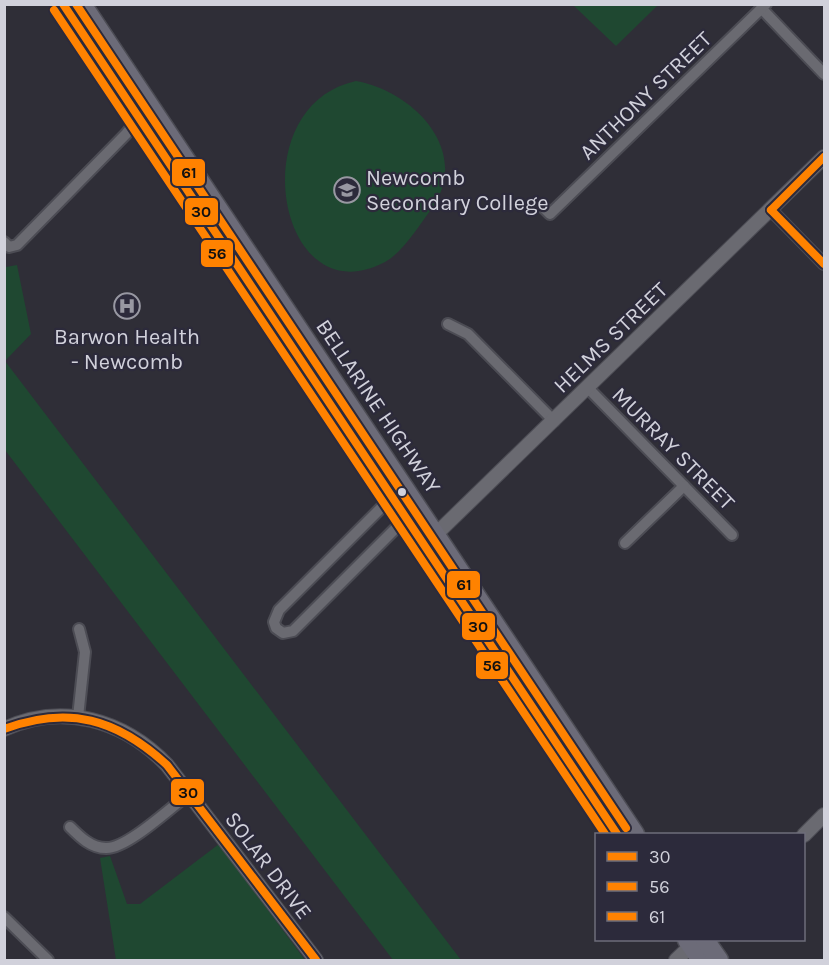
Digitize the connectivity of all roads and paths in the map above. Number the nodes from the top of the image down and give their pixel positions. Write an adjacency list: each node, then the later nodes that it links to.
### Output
1 (63, 4): 5 (highway, BELLARINE HIGHWAY)
2 (82, 4): 18 (highway, BELLARINE HIGHWAY)
3 (764, 7): 4 (street); 7 (street, ANTHONY STREET)
4 (825, 74)
5 (139, 118): 9 (street); 15 (highway, BELLARINE HIGHWAY)
6 (825, 157): 8 (street, HELMS STREET)
7 (542, 206)
8 (771, 210): 10 (street); 12 (street, HELMS STREET)
9 (4, 242)
10 (825, 264)
11 (448, 324): 13 (street)
12 (588, 388): 13 (street, HELMS STREET); 14 (street, MURRAY STREET)
13 (554, 421): 18 (street, HELMS STREET)
14 (684, 486): 17 (street, MURRAY STREET); 19 (street)
15 (392, 497): 16 (highway, BELLARINE HIGHWAY); 16 (street)
16 (406, 518): 18 (highway, BELLARINE HIGHWAY)
17 (732, 535)
18 (430, 540): 26 (highway, BELLARINE HIGHWAY); 27 (highway, BELLARINE HIGHWAY)
19 (625, 543)
20 (79, 629): 21 (street)
21 (78, 717): 22 (street, SOLAR DRIVE); 23 (street, SOLAR DRIVE)
22 (4, 729)
23 (189, 794): 25 (street); 32 (street, SOLAR DRIVE)
24 (825, 815): 28 (street)
25 (70, 827)
26 (616, 833)
27 (634, 833)
28 (805, 834)
29 (4, 917): 31 (street)
30 (697, 945): 33 (street); 34 (highway)
31 (48, 960)
32 (316, 960)
33 (676, 960)
34 (719, 960)

